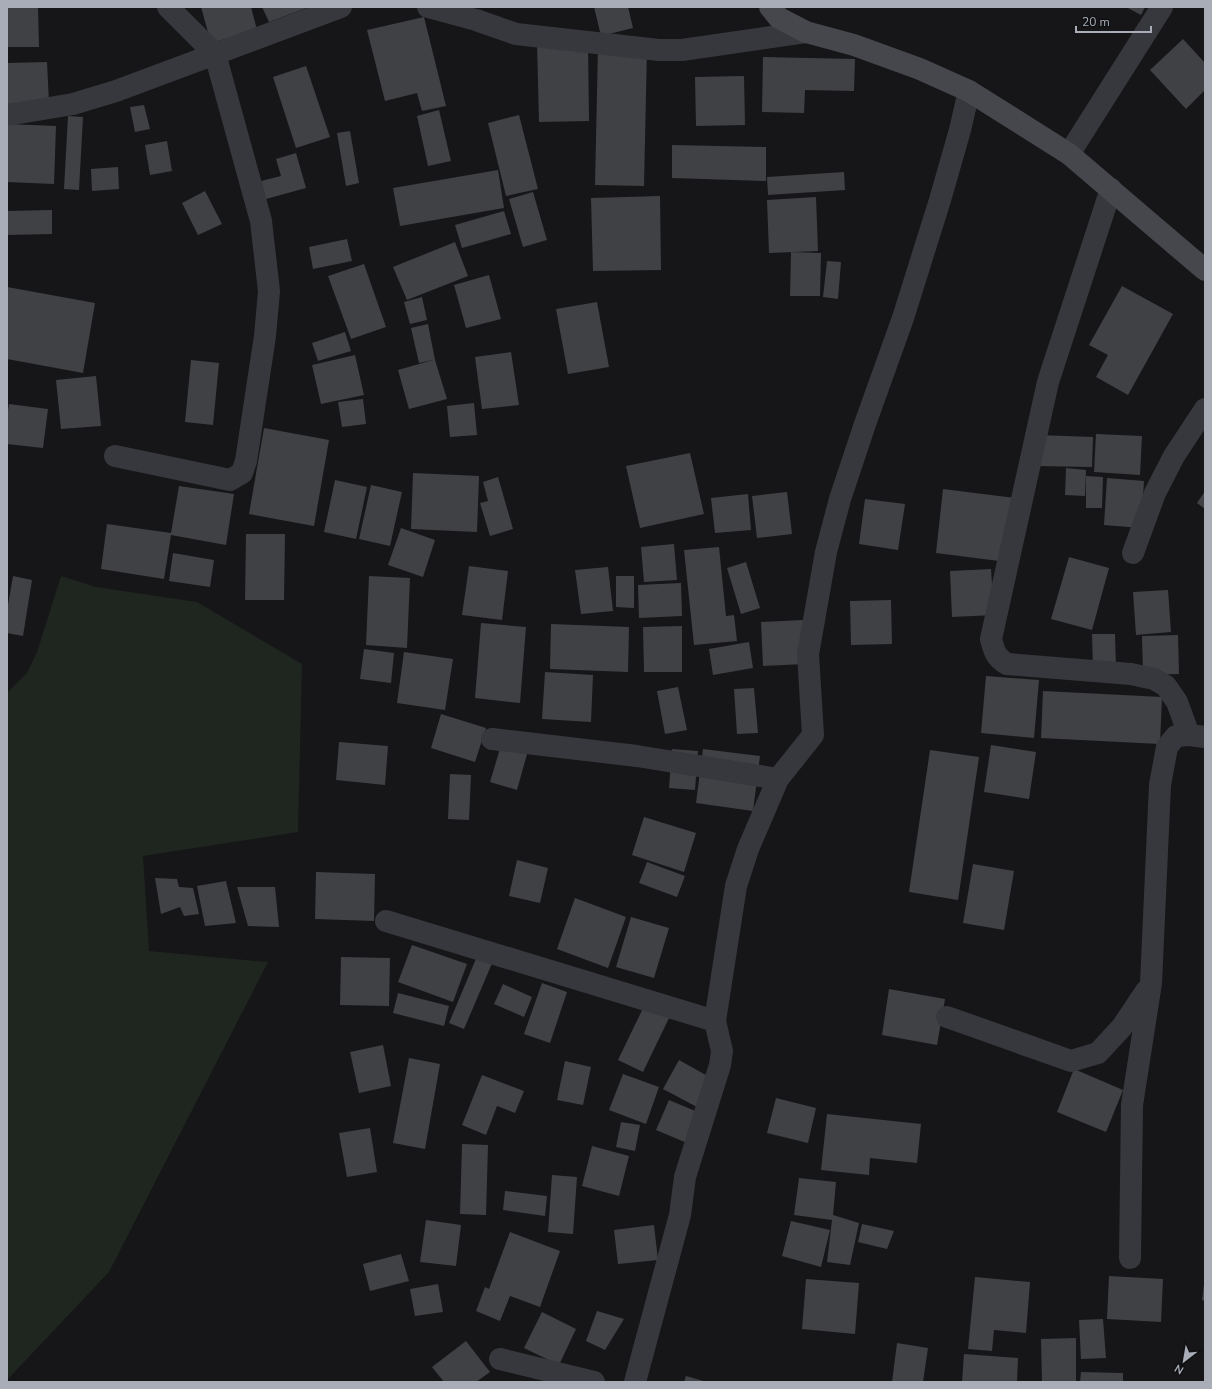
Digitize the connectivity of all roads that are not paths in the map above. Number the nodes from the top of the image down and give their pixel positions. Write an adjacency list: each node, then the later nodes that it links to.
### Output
1 (168, 7): 7 (street)
2 (341, 7): 7 (street)
3 (428, 7): 6 (street)
4 (770, 7): 6 (street)
5 (1162, 7): 10 (street)
6 (806, 32): 8 (street)
7 (215, 54): 9 (street); 14 (street)
8 (969, 91): 10 (street); 18 (street)
9 (7, 115)
10 (1069, 154): 11 (street)
11 (1111, 190): 12 (street); 16 (street)
12 (1205, 270)
13 (1205, 409): 15 (street)
14 (115, 456)
15 (1133, 553)
16 (1197, 736): 20 (street)
17 (492, 739): 18 (street)
18 (778, 779): 22 (street)
19 (386, 921): 22 (street)
20 (1151, 983): 21 (street); 23 (street)
21 (947, 1017)
22 (715, 1021): 26 (street)
23 (1130, 1258)
24 (500, 1359): 25 (street)
25 (594, 1382)
26 (636, 1382)

